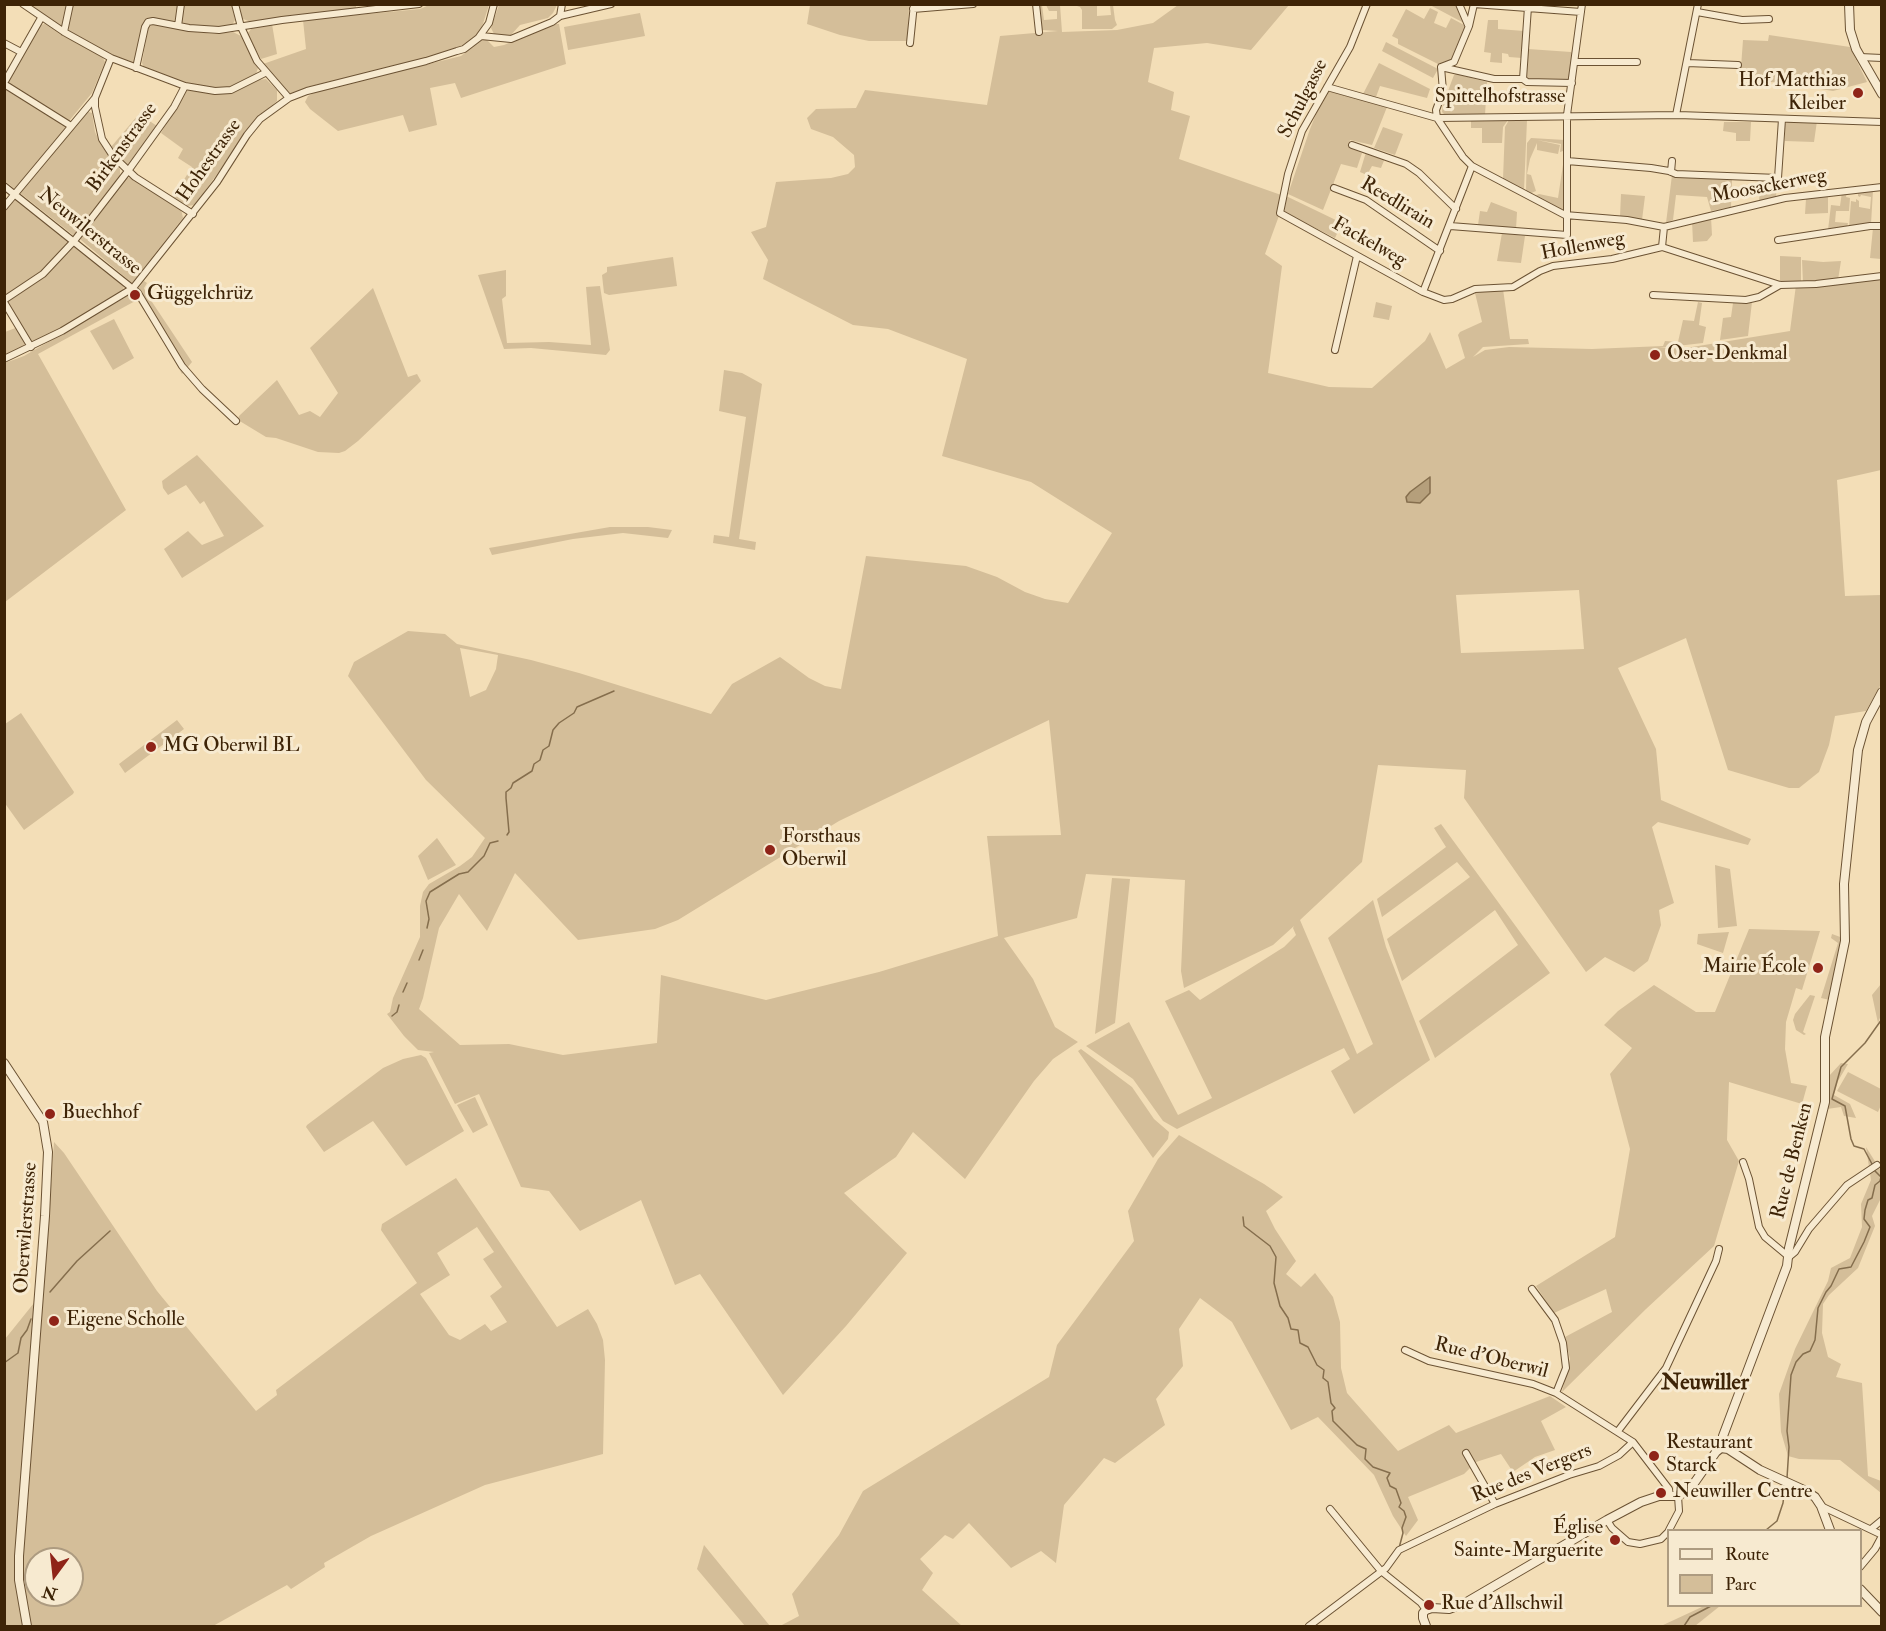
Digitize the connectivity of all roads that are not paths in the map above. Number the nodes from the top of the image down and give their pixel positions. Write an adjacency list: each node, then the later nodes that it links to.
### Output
1 (23, 4): 21 (street)
2 (70, 4): 26 (street)
3 (181, 4): 23 (street)
4 (236, 4): 25 (street)
5 (419, 4): 16 (street)
6 (494, 4): 28 (street)
7 (561, 4): 20 (street)
8 (611, 4): 20 (street, Hohestrasse)
9 (973, 4): 15 (street)
10 (1036, 4): 27 (street)
11 (1367, 4): 46 (street, Schulgasse)
12 (1459, 4): 24 (street)
13 (1474, 4): 17 (street); 24 (street)
14 (1850, 4): 32 (street)
15 (913, 7): 30 (street)
16 (359, 8): 25 (street)
17 (1528, 8): 18 (street); 42 (street)
18 (1582, 8): 35 (street)
19 (1697, 8): 22 (street); 37 (street)
20 (560, 16): 28 (street, Hohestrasse)
21 (41, 18): 26 (street); 31 (street)
22 (1769, 19)
23 (178, 26): 25 (street); 40 (street)
24 (1469, 26): 39 (street)
25 (241, 27): 41 (street)
26 (63, 32): 33 (street)
27 (1039, 32)
28 (479, 38): 49 (street, Hohestrasse)
29 (4, 43): 31 (street)
30 (910, 43)
31 (21, 52): 44 (street)
32 (1860, 57): 34 (street); 47 (street)
33 (111, 58): 40 (street); 48 (street)
34 (1881, 58)
35 (1575, 62): 36 (street); 43 (street)
36 (1637, 62)
37 (1687, 63): 38 (street); 51 (street)
38 (1738, 64)
39 (1441, 67): 42 (street); 52 (street)
40 (136, 69): 45 (street)
41 (266, 73): 45 (street); 49 (street)
42 (1522, 79): 43 (street)
43 (1572, 83): 50 (street)
44 (4, 84): 55 (street)
45 (185, 86): 60 (street, Birkenstrasse)
46 (1327, 87): 52 (street, Spittelhofstrasse); 68 (street, Schulgasse)
47 (1881, 94)
48 (95, 98): 55 (street); 60 (street)
49 (289, 98): 69 (street, Hohestrasse)
50 (1567, 115): 51 (street, Spittelhofstrasse); 52 (street, Spittelhofstrasse); 57 (street)
51 (1676, 115): 53 (street, Spittelhofstrasse)
52 (1437, 118): 59 (street)
53 (1782, 119): 54 (street, Spittelhofstrasse); 61 (street)
54 (1881, 122)
55 (71, 126): 65 (street)
56 (1352, 145): 67 (street)
57 (1567, 161): 61 (street); 70 (street)
58 (1672, 161): 61 (street)
59 (1472, 166): 67 (street); 70 (street)
60 (128, 171): 69 (street); 75 (street, Birkenstrasse)
61 (1671, 172)
62 (4, 186): 65 (street, Neuwilerstrasse)
63 (1881, 187): 73 (street, Moosackerweg)
64 (1334, 188): 77 (street, Reedlirain)
65 (15, 194): 66 (street); 75 (street, Neuwilerstrasse)
66 (4, 207)
67 (1456, 209): 71 (street)
68 (1280, 213): 78 (street, Fackelweg)
69 (193, 214): 81 (street, Hohestrasse)
70 (1565, 215): 71 (street); 73 (street)
71 (1450, 226): 77 (street)
72 (1881, 226): 74 (street)
73 (1664, 227): 76 (street)
74 (1779, 240)
75 (74, 241): 81 (street, Neuwilerstrasse); 85 (street, Birkenstrasse)
76 (1662, 247): 80 (street); 84 (street, Hollenweg)
77 (1440, 251): 82 (street)
78 (1357, 256): 82 (street, Fackelweg); 87 (street)
79 (1881, 276): 80 (street)
80 (1780, 285): 83 (street)
81 (133, 288): 86 (street, Hohestrasse); 89 (street, Neuwilerstrasse)
82 (1423, 292): 84 (street, Fackelweg)
83 (1653, 295)
84 (1444, 300)
85 (4, 301): 86 (street)
86 (30, 347): 88 (street, Hohestrasse)
87 (1335, 350)
88 (4, 359)
89 (236, 421)
90 (1881, 692): 95 (street, Rue de Benken)
91 (4, 1063): 119 (street, Oberwilerstrasse)
92 (1743, 1162): 95 (street)
93 (1877, 1165): 95 (street)
94 (1719, 1249): 99 (street)
95 (1789, 1257): 101 (street, Rue de Benken)
96 (1532, 1289): 98 (street)
97 (1405, 1350): 98 (street, Rue d'Oberwil)
98 (1556, 1393): 99 (street, Rue d'Oberwil)
99 (1618, 1431): 100 (street, Rue d'Oberwil)
100 (1633, 1442): 103 (street, Rue d'Oberwil); 104 (street, Rue des Vergers)
101 (1721, 1448): 103 (street); 105 (street)
102 (1466, 1453): 104 (street)
103 (1674, 1496): 107 (street); 109 (street)
104 (1495, 1504): 115 (street, Rue des Vergers)
105 (1821, 1506): 110 (street); 111 (street)
106 (1330, 1509): 115 (street)
107 (1607, 1520): 112 (street); 117 (street)
108 (1881, 1520): 111 (street)
109 (1670, 1529)
110 (1830, 1529)
111 (1870, 1529): 113 (street)
112 (1667, 1533)
113 (1881, 1536): 114 (street)
114 (1862, 1565)
115 (1381, 1571): 117 (street); 120 (street, Rue des Vergers)
116 (1862, 1591): 118 (street)
117 (1426, 1610): 121 (street)
118 (1881, 1612)
119 (27, 1626)
120 (1309, 1626)
121 (1426, 1626)

